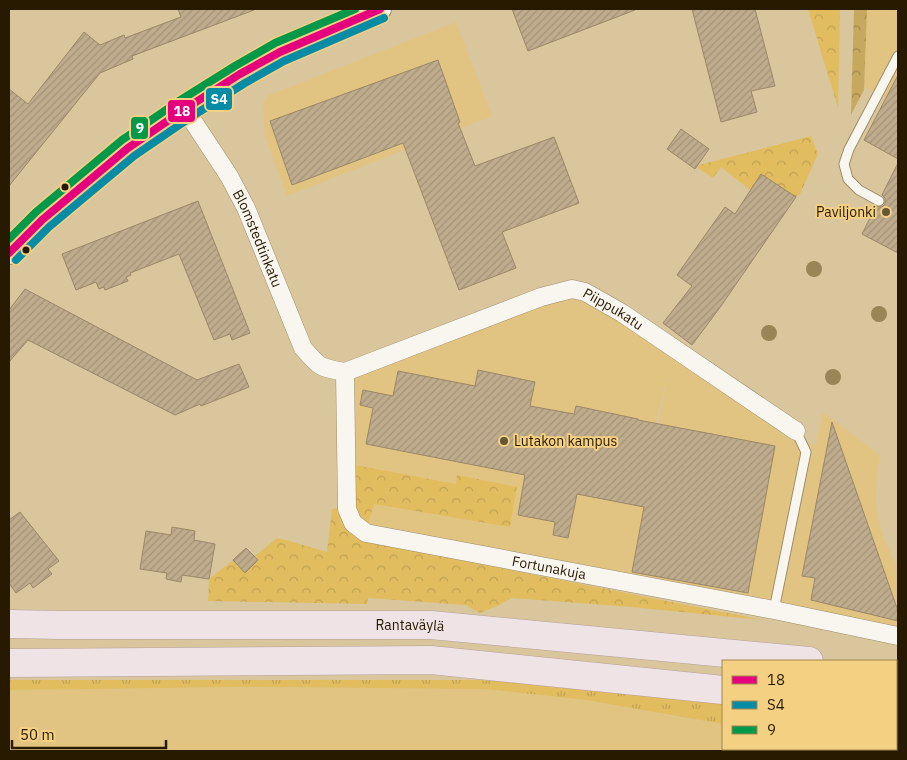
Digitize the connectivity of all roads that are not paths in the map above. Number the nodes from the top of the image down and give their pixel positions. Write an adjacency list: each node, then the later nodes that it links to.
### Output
1 (380, 9): 3 (street)
2 (898, 56): 4 (lane)
3 (185, 109): 5 (street); 6 (street, Blomstedtinkatu)
4 (878, 201)
5 (9, 253)
6 (325, 369): 7 (street, Piippukatu)
7 (345, 372): 8 (street, Piippukatu); 9 (street, Fortunakuja)
8 (796, 431): 9 (lane)
9 (774, 610): 11 (street, Fortunakuja)
10 (9, 624): 12 (highway, Rantaväylä)
11 (898, 636)
12 (798, 660)
13 (9, 663): 14 (highway)
14 (722, 690)

